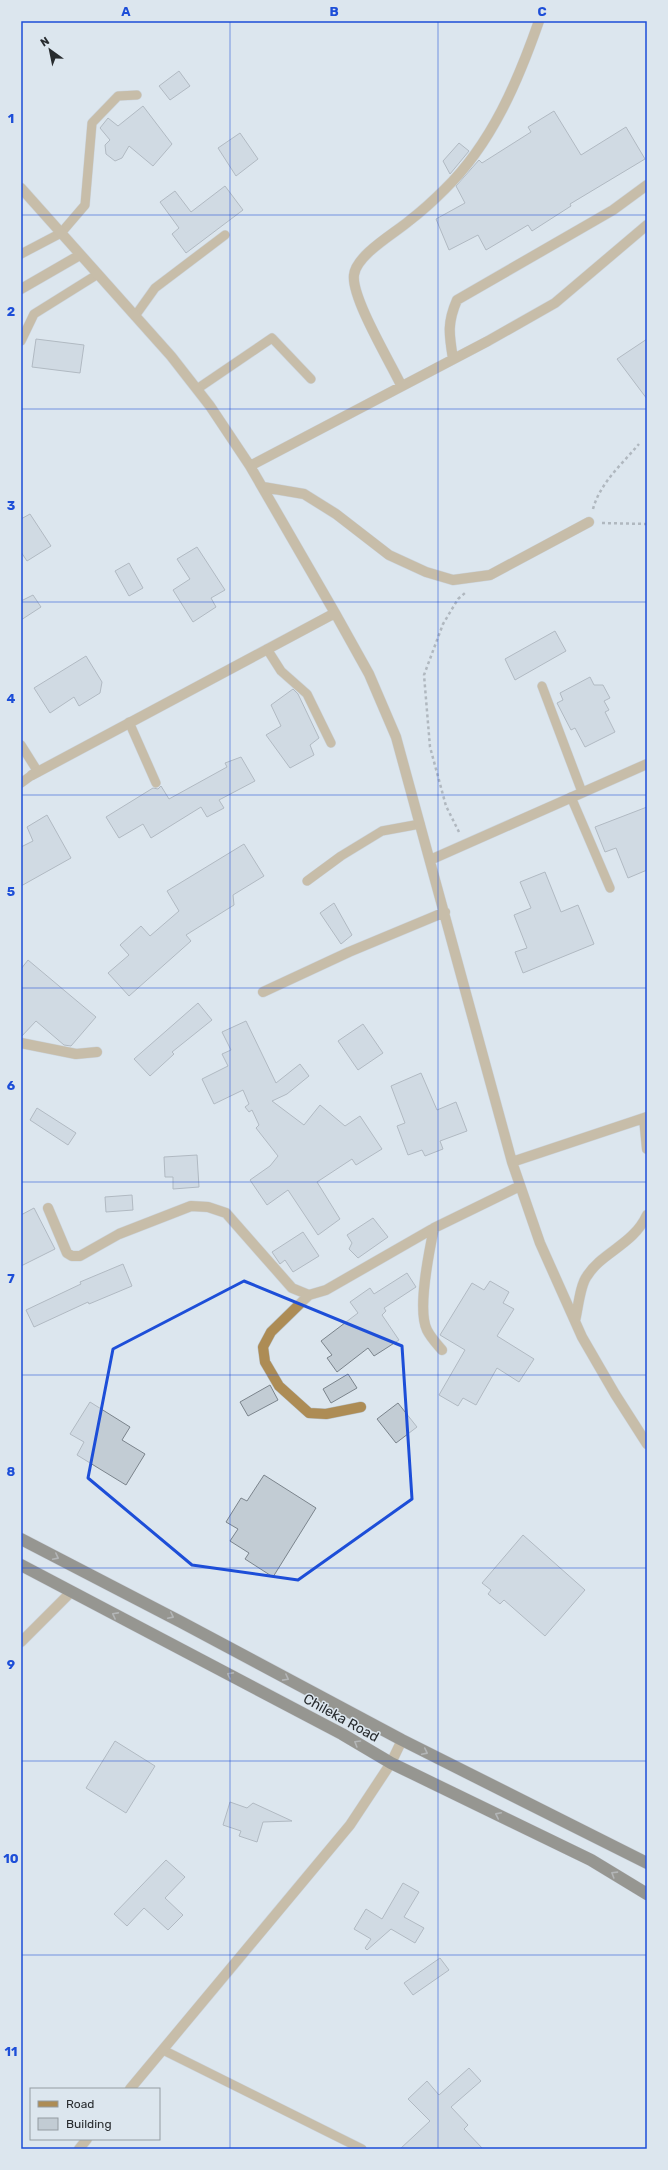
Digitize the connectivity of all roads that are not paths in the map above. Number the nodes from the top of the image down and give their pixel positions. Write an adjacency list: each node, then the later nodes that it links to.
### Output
1 (539, 21): 16 (street)
2 (136, 95): 6 (lane)
3 (647, 185): 14 (street)
4 (21, 188): 6 (street)
5 (647, 225): 14 (street)
6 (61, 233): 8 (lane); 9 (street)
7 (226, 235): 12 (lane)
8 (21, 254)
9 (80, 255): 10 (street); 11 (street)
10 (98, 274): 12 (street); 13 (lane)
11 (21, 289)
12 (135, 316): 17 (street)
13 (21, 341)
14 (453, 358): 16 (street)
15 (311, 379): 17 (lane)
16 (401, 385): 18 (street)
17 (197, 389): 18 (street)
18 (250, 466): 19 (street)
19 (263, 488): 20 (street); 21 (street)
20 (589, 522)
21 (335, 613): 22 (street); 33 (street)
22 (268, 649): 24 (street); 25 (lane)
23 (542, 686): 31 (lane)
24 (129, 722): 28 (street); 30 (lane)
25 (331, 743)
26 (21, 745): 28 (lane)
27 (647, 764): 31 (street)
28 (35, 773): 29 (lane)
29 (21, 783)
30 (156, 783)
31 (582, 792): 32 (street)
32 (571, 797): 34 (street); 36 (lane)
33 (420, 824): 34 (street); 35 (lane)
34 (430, 860): 37 (street)
35 (307, 881)
36 (610, 888)
37 (444, 912): 38 (street); 43 (street)
38 (263, 992)
39 (21, 1044): 40 (street)
40 (97, 1052)
41 (646, 1117): 42 (street); 43 (street)
42 (647, 1149)
43 (512, 1162): 44 (street)
44 (520, 1186): 47 (street); 49 (street)
45 (48, 1208): 48 (street)
46 (647, 1214): 49 (street)
47 (434, 1228): 48 (street); 50 (street)
48 (309, 1295): 51 (street)
49 (575, 1321): 52 (street)
50 (442, 1350)
51 (361, 1407)
52 (647, 1444)
53 (21, 1539): 57 (highway, Chileka Road, one-way to 57)
54 (21, 1565): 55 (highway, Chileka Road)
55 (71, 1592): 56 (street); 58 (highway, Chileka Road, one-way to 55)
56 (21, 1642)
57 (402, 1740): 58 (street); 59 (highway, Chileka Road, one-way to 59)
58 (391, 1763): 60 (highway, Chileka Road, one-way to 58); 61 (street)
59 (647, 1863)
60 (647, 1894)
61 (163, 2050): 62 (street); 65 (lane)
62 (131, 2088)
63 (86, 2140): 64 (street)
64 (79, 2149)
65 (362, 2149)

